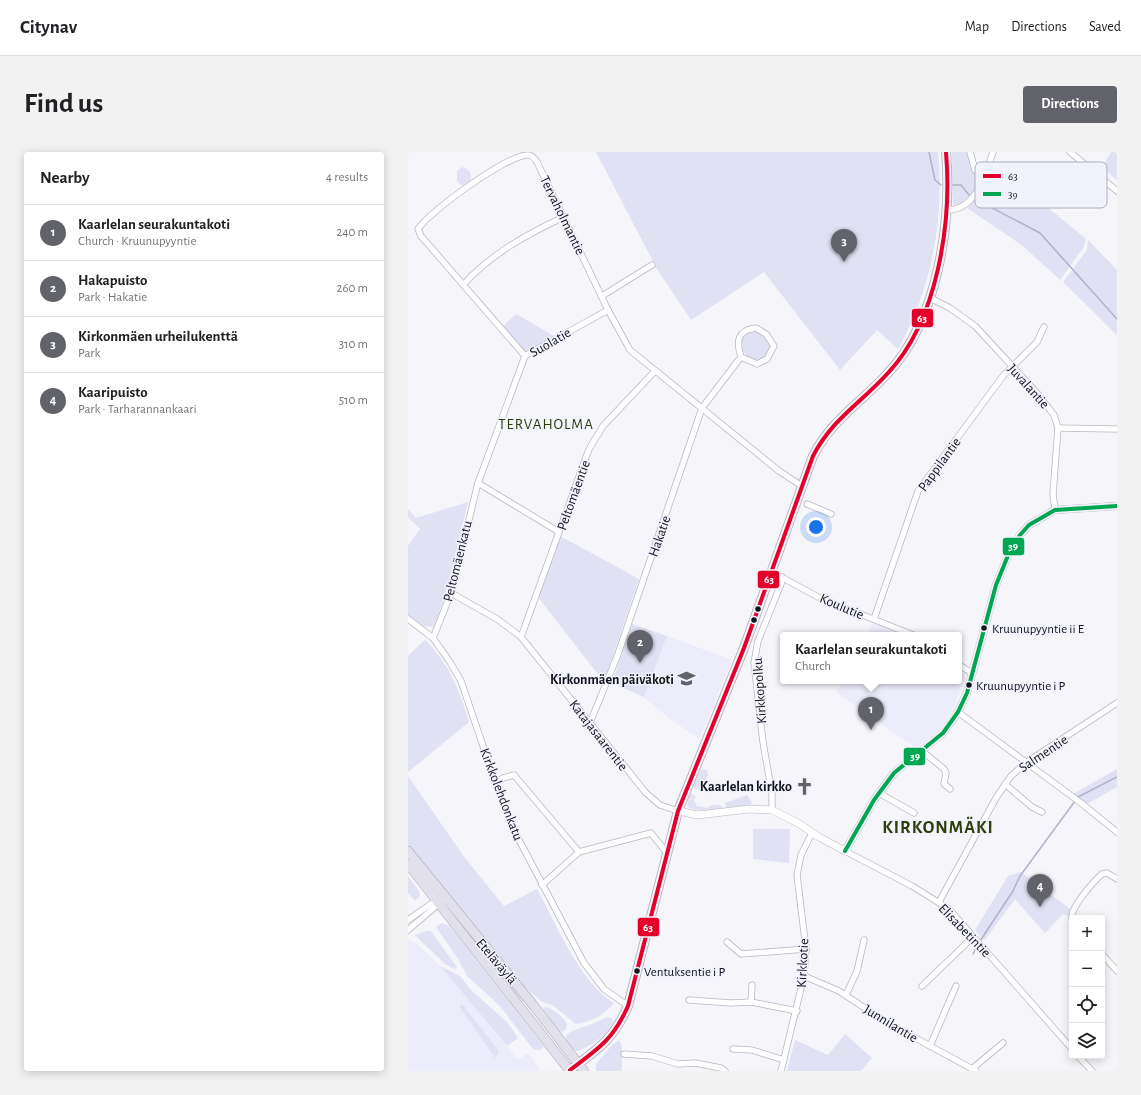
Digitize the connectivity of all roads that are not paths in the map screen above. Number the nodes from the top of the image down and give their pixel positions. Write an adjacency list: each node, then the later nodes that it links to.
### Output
1 (946, 152): 11 (main road)
2 (970, 152): 7 (street)
3 (993, 152): 5 (street)
4 (1070, 152): 6 (street)
5 (989, 162)
6 (1082, 162)
7 (975, 170)
8 (1107, 183): 9 (street)
9 (1117, 191)
10 (975, 193): 11 (street)
11 (946, 210): 16 (main road)
12 (564, 216): 14 (street); 14 (street, Tervaholmantie); 15 (street, Tervaholmantie)
13 (652, 265): 15 (street)
14 (464, 284): 19 (street, Tervaholmantie)
15 (602, 296): 17 (street, Tervaholmantie)
16 (930, 298): 21 (street, Juvalantie); 27 (main road)
17 (608, 310): 19 (street, Suolatie); 22 (street, Tervaholmantie)
18 (1044, 327): 21 (street, Pappilantie)
19 (525, 356): 26 (street, Suolatie)
20 (741, 357): 20 (street); 23 (street, Hakatie)
21 (1012, 367): 24 (street, Juvalantie); 37 (street, Pappilantie)
22 (655, 371): 23 (street, Tervaholmantie); 32 (street, Peltomäentie)
23 (702, 408): 27 (street, Tervaholmantie); 45 (street, Hakatie)
24 (1058, 428): 25 (street); 30 (street, Juvalantie)
25 (1117, 429)
26 (478, 483): 32 (street); 35 (street, Peltomäenkatu)
27 (802, 486): 33 (main road)
28 (807, 504): 31 (street)
29 (1117, 506): 30 (street)
30 (1055, 510): 42 (street)
31 (832, 514)
32 (559, 532): 39 (street, Peltomäentie)
33 (772, 572): 34 (street, Koulutie); 53 (main road)
34 (782, 577): 37 (street, Koulutie); 52 (street, Kirkkopolku)
35 (451, 593): 39 (street, Katajasaarentie); 40 (street, Peltomäenkatu)
36 (408, 619): 40 (street, Kirkkolehdonkatu)
37 (874, 619): 38 (street, Koulutie)
38 (906, 632)
39 (521, 636): 45 (street, Katajasaarentie)
40 (433, 638): 48 (street, Kirkkolehdonkatu)
41 (962, 667): 42 (street)
42 (972, 673): 44 (street)
43 (1117, 703): 47 (street, Salmentie)
44 (958, 712): 46 (street); 47 (street)
45 (590, 724): 53 (street, Katajasaarentie)
46 (921, 750): 50 (street); 51 (street)
47 (1027, 762): 49 (street, Salmentie); 56 (street)
48 (495, 783): 60 (street); 64 (street, Kirkkolehdonkatu)
49 (1005, 784): 54 (street); 66 (street, Salmentie)
50 (950, 789)
51 (879, 793): 55 (street); 59 (street)
52 (772, 810): 53 (street); 57 (street, Elisabetintie)
53 (678, 811): 61 (main road)
54 (1042, 812)
55 (914, 813)
56 (1117, 832)
57 (812, 833): 59 (street, Elisabetintie); 73 (street, Kirkkotie)
58 (408, 851): 65 (highway, Eteläväylä)
59 (845, 851): 66 (street, Elisabetintie)
60 (579, 852): 61 (street); 64 (street)
61 (667, 853): 83 (main road)
62 (408, 864): 65 (highway, Eteläväylä)
63 (1117, 879): 67 (street)
64 (542, 885): 83 (street, Kirkkolehdonkatu)
65 (440, 901): 68 (street); 69 (street); 92 (highway, Eteläväylä); 94 (highway, Eteläväylä)
66 (939, 902): 71 (street, Elisabetintie)
67 (1072, 915)
68 (408, 920)
69 (408, 929)
70 (864, 940): 80 (street)
71 (977, 941): 78 (street); 87 (street, Elisabetintie)
72 (727, 942): 73 (street)
73 (806, 949): 76 (street, Kirkkotie)
74 (1105, 957): 75 (street)
75 (1117, 971)
76 (804, 976): 80 (street, Junnilantie); 84 (street, Kirkkotie)
77 (752, 985): 82 (street)
78 (922, 986)
79 (956, 986): 86 (street)
80 (846, 996): 86 (street, Junnilantie)
81 (689, 1000): 82 (street)
82 (751, 1002): 84 (street)
83 (628, 1006): 92 (main road)
84 (797, 1011): 91 (street, Kirkkotie)
85 (1003, 1043): 93 (street)
86 (930, 1046): 93 (street, Junnilantie)
87 (1069, 1046)
88 (733, 1049): 91 (street)
89 (624, 1054): 95 (street)
90 (1081, 1059): 97 (street)
91 (784, 1060): 96 (street, Kirkkotie)
92 (581, 1068): 94 (main road)
93 (975, 1070)
94 (570, 1071)
95 (725, 1071)
96 (781, 1071)
97 (1092, 1071)

